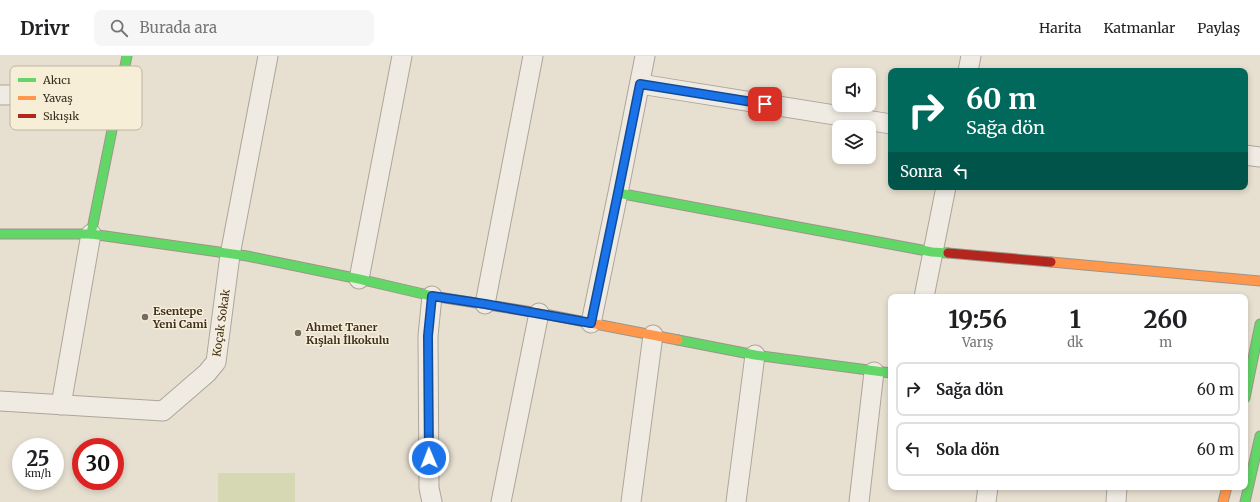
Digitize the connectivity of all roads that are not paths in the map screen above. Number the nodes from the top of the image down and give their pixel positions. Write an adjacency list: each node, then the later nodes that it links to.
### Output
1 (127, 56): 7 (street)
2 (268, 56): 21 (street, Koçak Sokak)
3 (402, 56): 22 (street)
4 (533, 56): 26 (street)
5 (645, 56): 9 (street)
6 (971, 56): 8 (street)
7 (125, 66)
8 (969, 68)
9 (640, 84): 12 (street); 17 (street)
10 (0, 95): 11 (street)
11 (10, 95)
12 (888, 124)
13 (112, 130): 19 (street)
14 (1248, 155): 15 (street)
15 (1260, 156)
16 (945, 190): 20 (street)
17 (618, 193): 20 (street); 28 (street)
18 (0, 234): 19 (street)
19 (91, 234): 21 (street); 35 (street)
20 (932, 252): 23 (street); 24 (street)
21 (230, 254): 22 (street); 35 (street, Koçak Sokak)
22 (359, 279): 25 (street)
23 (1260, 281)
24 (925, 294)
25 (432, 296): 26 (street); 40 (street)
26 (485, 304): 27 (street)
27 (539, 313): 28 (street); 41 (street)
28 (591, 323): 30 (street)
29 (1260, 324): 33 (street)
30 (653, 335): 31 (street); 42 (street)
31 (755, 355): 32 (street); 43 (street)
32 (882, 372): 44 (street)
33 (1248, 390)
34 (0, 401): 35 (street, Koçak Sokak)
35 (61, 405)
36 (1260, 436): 48 (street)
37 (988, 490): 45 (street)
38 (1117, 490): 46 (street)
39 (1226, 490): 47 (street)
40 (432, 502)
41 (502, 502)
42 (632, 502)
43 (736, 502)
44 (859, 502)
45 (986, 502)
46 (1116, 502)
47 (1223, 502)
48 (1246, 502)

